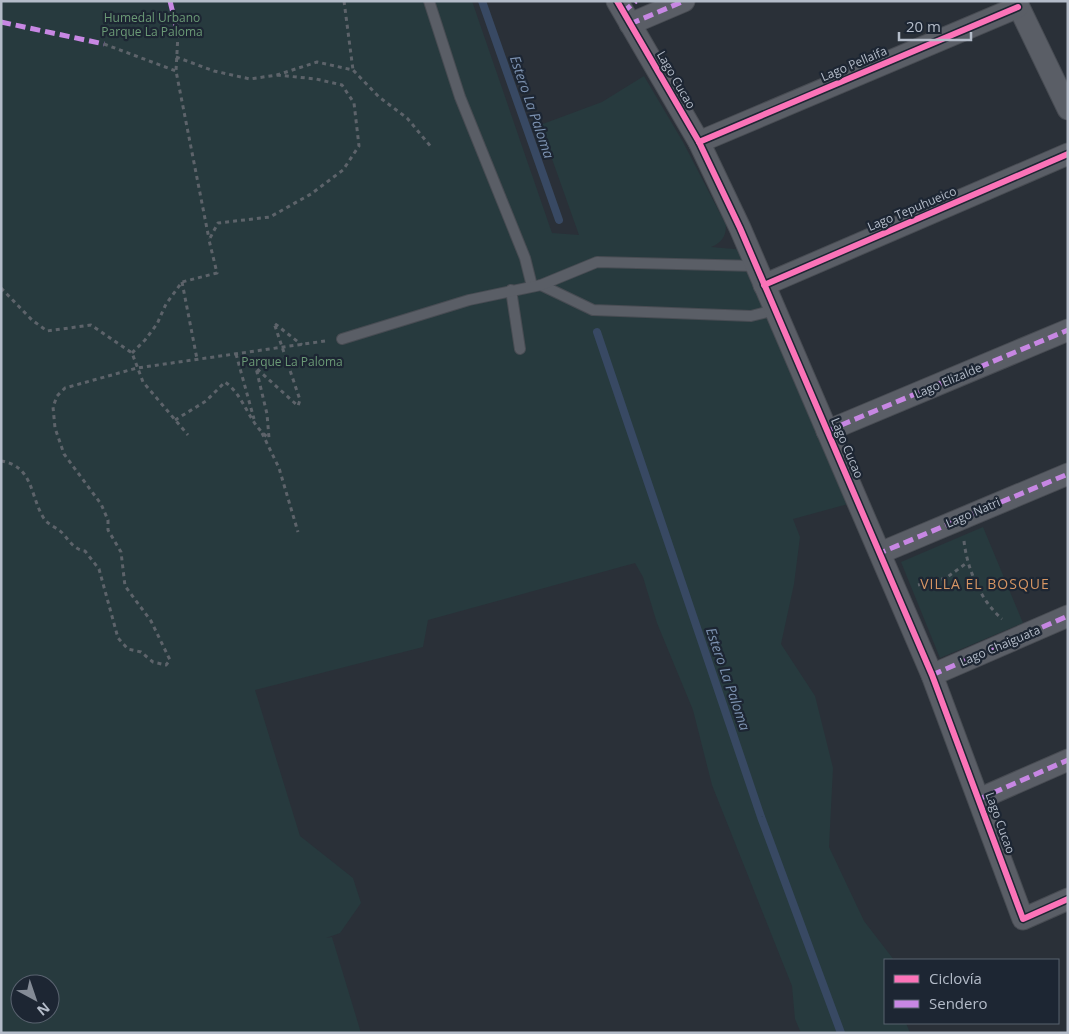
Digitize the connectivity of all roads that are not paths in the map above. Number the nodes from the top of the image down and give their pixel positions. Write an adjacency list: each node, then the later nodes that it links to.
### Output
1 (429, 1): 10 (lane)
2 (684, 1): 4 (street)
3 (1017, 4): 5 (street); 6 (street, Lago Pellaifa)
4 (626, 10): 6 (street, Lago Cucao)
5 (1068, 109)
6 (699, 142): 8 (street, Lago Cucao)
7 (1068, 154): 9 (street, Lago Tepuhueico)
8 (756, 266): 9 (street, Lago Cucao); 10 (lane)
9 (764, 285): 12 (street, Lago Cucao)
10 (536, 286): 11 (lane); 12 (lane)
11 (511, 290): 14 (lane); 15 (lane)
12 (775, 310): 16 (street, Lago Cucao)
13 (1068, 330): 16 (street, Lago Elizalde)
14 (342, 339)
15 (520, 349)
16 (827, 431): 18 (street, Lago Cucao)
17 (1068, 474): 18 (street, Lago Natri)
18 (880, 553): 20 (street, Lago Cucao)
19 (1068, 616): 20 (street, Lago Chaiguata)
20 (932, 675): 22 (street, Lago Cucao)
21 (1068, 760): 22 (street)
22 (979, 799): 23 (street, Lago Cucao)
23 (1068, 899)

